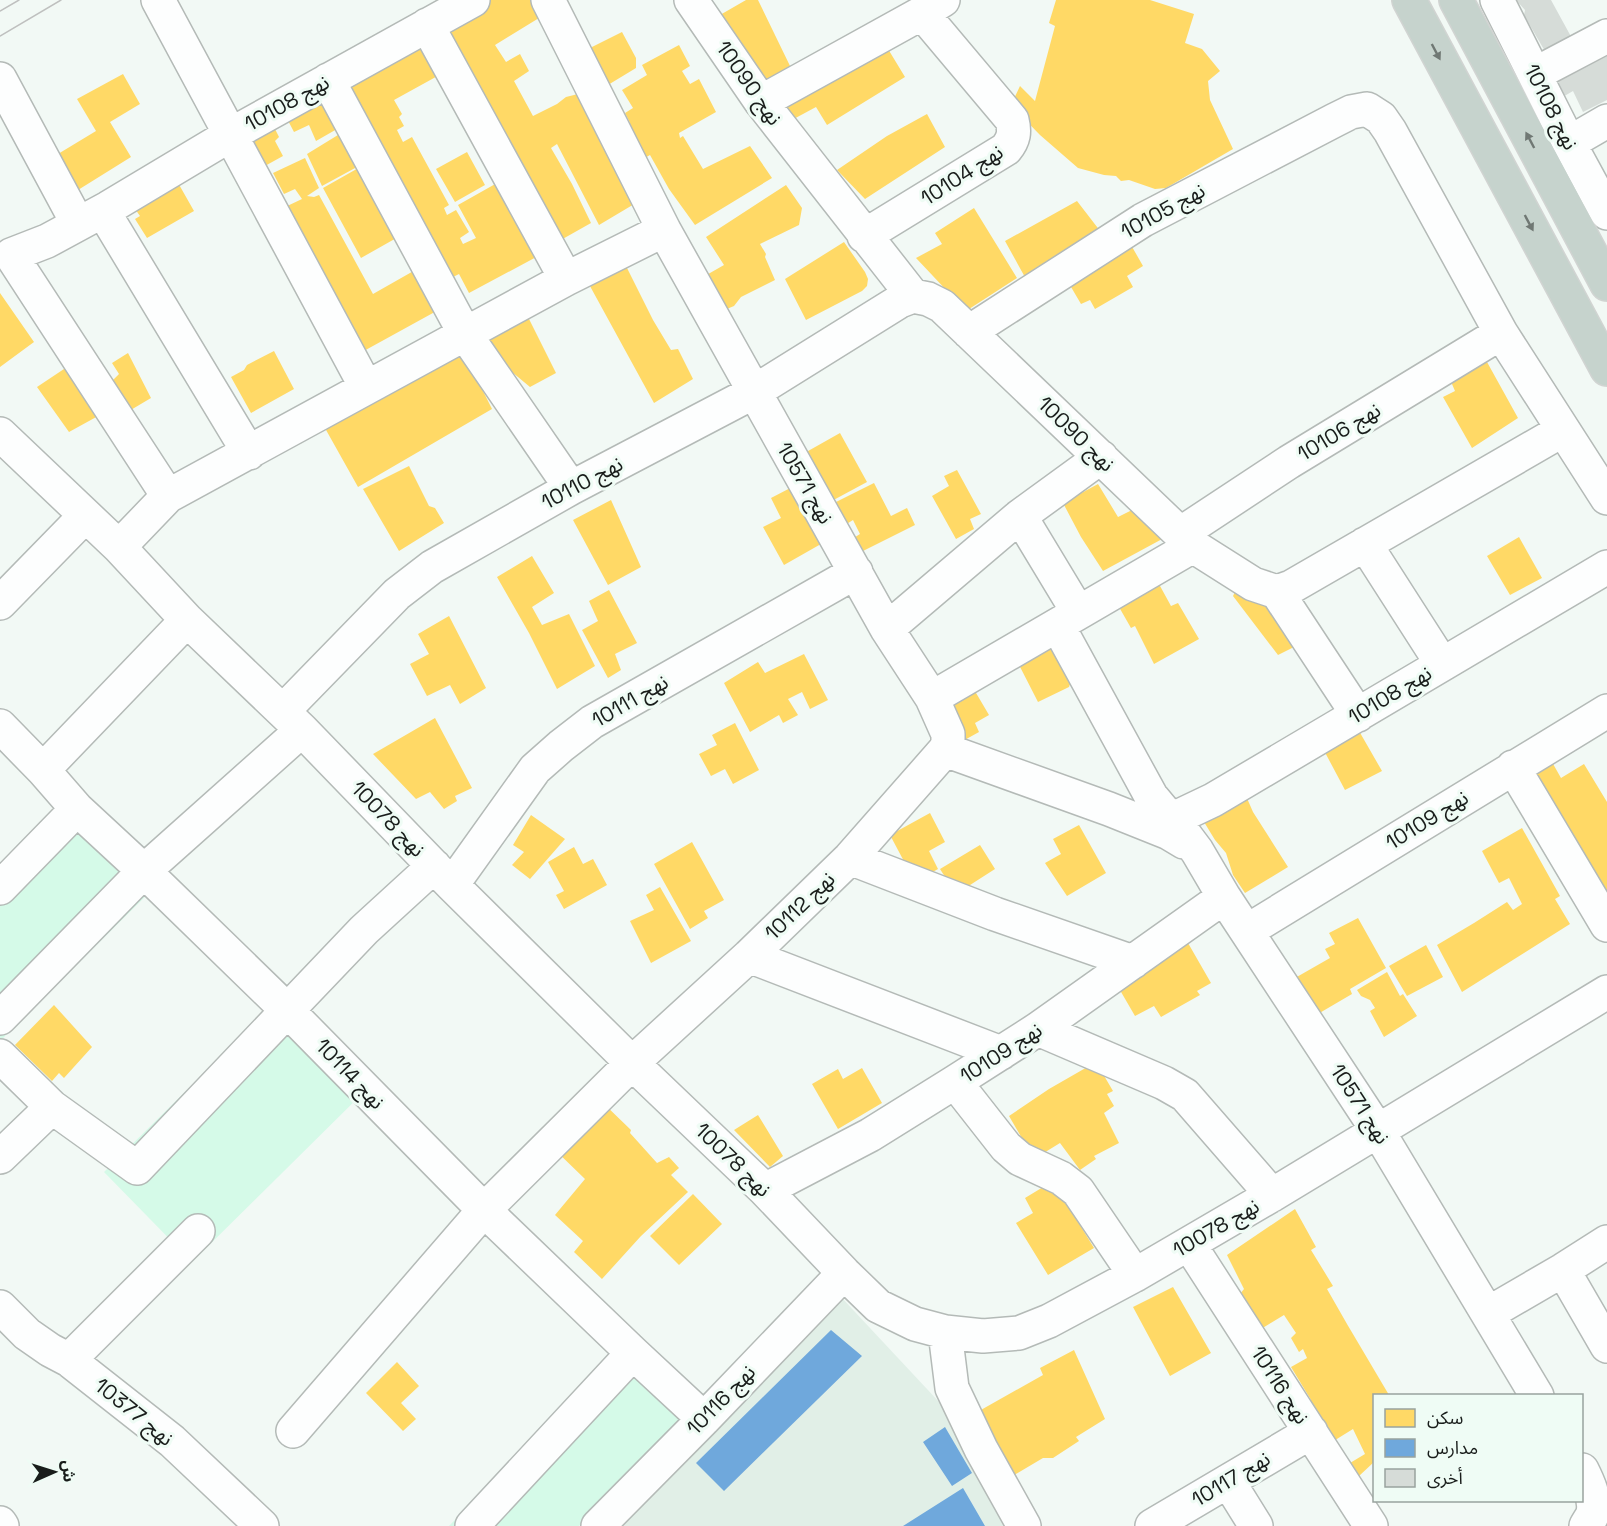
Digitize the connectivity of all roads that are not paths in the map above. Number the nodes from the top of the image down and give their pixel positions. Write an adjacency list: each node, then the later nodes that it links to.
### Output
1 (158, 0): 16 (street)
2 (473, 0): 9 (street, نهج 10108)
3 (548, 0): 20 (street, نهج 10571)
4 (691, 0): 14 (street, نهج 10090)
5 (1408, 0): 29 (highway, one-way to 29)
6 (1456, 0): 24 (highway, one-way to 6)
7 (1497, 0): 11 (street, نهج 10108)
8 (932, 7): 14 (street, نهج 10104); 21 (street, نهج 10104)
9 (427, 25): 13 (street, نهج 10108); 23 (street)
10 (1607, 36): 11 (street)
11 (1535, 74): 17 (street, نهج 10108)
12 (0, 79): 19 (street)
13 (328, 80): 16 (street, نهج 10108); 28 (street)
14 (761, 102): 21 (street, نهج 10090)
15 (1607, 121): 17 (street)
16 (230, 135): 19 (street, نهج 10108); 30 (street)
17 (1569, 143): 18 (street, نهج 10108)
18 (1604, 202)
19 (91, 217): 22 (street, نهج 10108); 34 (street)
20 (664, 230): 23 (street); 31 (street, نهج 10571)
21 (864, 236): 25 (street, نهج 10090)
22 (4, 254): 37 (street)
23 (566, 279): 28 (street)
24 (1607, 285)
25 (912, 296): 26 (street, نهج 10090); 31 (street, نهج 10110)
26 (969, 332): 27 (street, نهج 10105); 35 (street, نهج 10090)
27 (1501, 333): 32 (street); 41 (street, نهج 10106)
28 (465, 334): 30 (street); 36 (street)
29 (1607, 369)
30 (366, 387): 34 (street)
31 (754, 392): 36 (street, نهج 10110); 45 (street, نهج 10571)
32 (1563, 430): 38 (street); 42 (street)
33 (0, 434): 39 (street, نهج 10078)
34 (249, 453): 37 (street)
35 (1101, 458): 40 (street); 41 (street, نهج 10090)
36 (571, 488): 55 (street, نهج 10110)
37 (168, 496): 43 (street)
38 (1607, 498)
39 (85, 516): 43 (street, نهج 10078); 47 (street)
40 (1020, 516): 48 (street, نهج 10571); 50 (street)
41 (1186, 540): 46 (street, نهج 10090); 48 (street, نهج 10106)
42 (1365, 544): 46 (street); 51 (street)
43 (119, 547): 49 (street, نهج 10078)
44 (1607, 567): 51 (street, نهج 10108)
45 (856, 572): 50 (street, نهج 10571); 65 (street, نهج 10111)
46 (1277, 592): 54 (street)
47 (0, 603)
48 (1068, 619): 52 (street, نهج 10106); 61 (street, نهج 10571)
49 (187, 620): 55 (street, نهج 10078); 59 (street)
50 (887, 629): 52 (street, نهج 10571)
51 (1443, 664): 54 (street, نهج 10108)
52 (932, 698): 57 (street, نهج 10571)
53 (1607, 711): 58 (street, نهج 10109)
54 (1358, 715): 61 (street, نهج 10108)
55 (293, 720): 64 (street, نهج 10110); 65 (street, نهج 10078)
56 (0, 726): 59 (street, نهج 10114)
57 (947, 742): 62 (street); 63 (street, نهج 10112)
58 (1513, 767): 68 (street); 69 (street, نهج 10109)
59 (43, 770): 60 (street, نهج 10114)
60 (77, 809): 64 (street, نهج 10114); 66 (street)
61 (1171, 820): 62 (street, نهج 10571)
62 (1197, 851): 67 (street, نهج 10571)
63 (849, 858): 70 (street, نهج 10112); 71 (street)
64 (144, 871): 73 (street, نهج 10114); 74 (street, نهج 10110)
65 (443, 875): 73 (street, نهج 10111); 78 (street, نهج 10078)
66 (0, 888)
67 (1224, 897): 69 (street, نهج 10571); 71 (street, نهج 10109)
68 (1607, 925)
69 (1247, 930): 81 (street, نهج 10571)
70 (749, 956): 76 (street); 78 (street, نهج 10112)
71 (1133, 962): 75 (street, نهج 10109)
72 (1607, 992): 81 (street, نهج 10078)
73 (287, 1010): 80 (street, نهج 10111); 85 (street, نهج 10114)
74 (0, 1018)
75 (1038, 1029): 76 (street, نهج 10109); 84 (street)
76 (1001, 1053): 79 (street, نهج 10109)
77 (0, 1056): 80 (street)
78 (632, 1063): 83 (street, نهج 10078); 85 (street, نهج 10112)
79 (955, 1082): 83 (street, نهج 10109); 91 (street)
80 (52, 1107): 82 (street)
81 (1378, 1131): 84 (street, نهج 10078); 93 (street, نهج 10571)
82 (0, 1157)
83 (765, 1190): 90 (street, نهج 10078)
84 (1272, 1195): 88 (street, نهج 10078)
85 (484, 1210): 96 (street, نهج 10114); 100 (street, نهج 10112)
86 (198, 1231): 97 (street)
87 (1607, 1242): 89 (street)
88 (1189, 1244): 91 (street, نهج 10078); 101 (street, نهج 10116)
89 (1563, 1270): 93 (street); 95 (street)
90 (844, 1273): 94 (street, نهج 10078); 99 (street, نهج 10116)
91 (1135, 1275): 94 (street, نهج 10078)
92 (0, 1307): 97 (street, نهج 10377)
93 (1488, 1313): 98 (street, نهج 10571)
94 (945, 1332): 107 (street)
95 (1607, 1346)
96 (633, 1353): 99 (street, نهج 10114); 105 (street)
97 (69, 1360): 104 (street, نهج 10377)
98 (1536, 1394)
99 (704, 1419): 106 (street, نهج 10116)
100 (293, 1431)
101 (1311, 1432): 103 (street, نهج 10117); 110 (street, نهج 10116)
102 (1584, 1474): 111 (street)
103 (1228, 1481): 108 (street, نهج 10117); 109 (street)
104 (262, 1526)
105 (472, 1526)
106 (598, 1526)
107 (1024, 1526)
108 (1152, 1526)
109 (1256, 1526)
110 (1371, 1526)
111 (1587, 1526)

